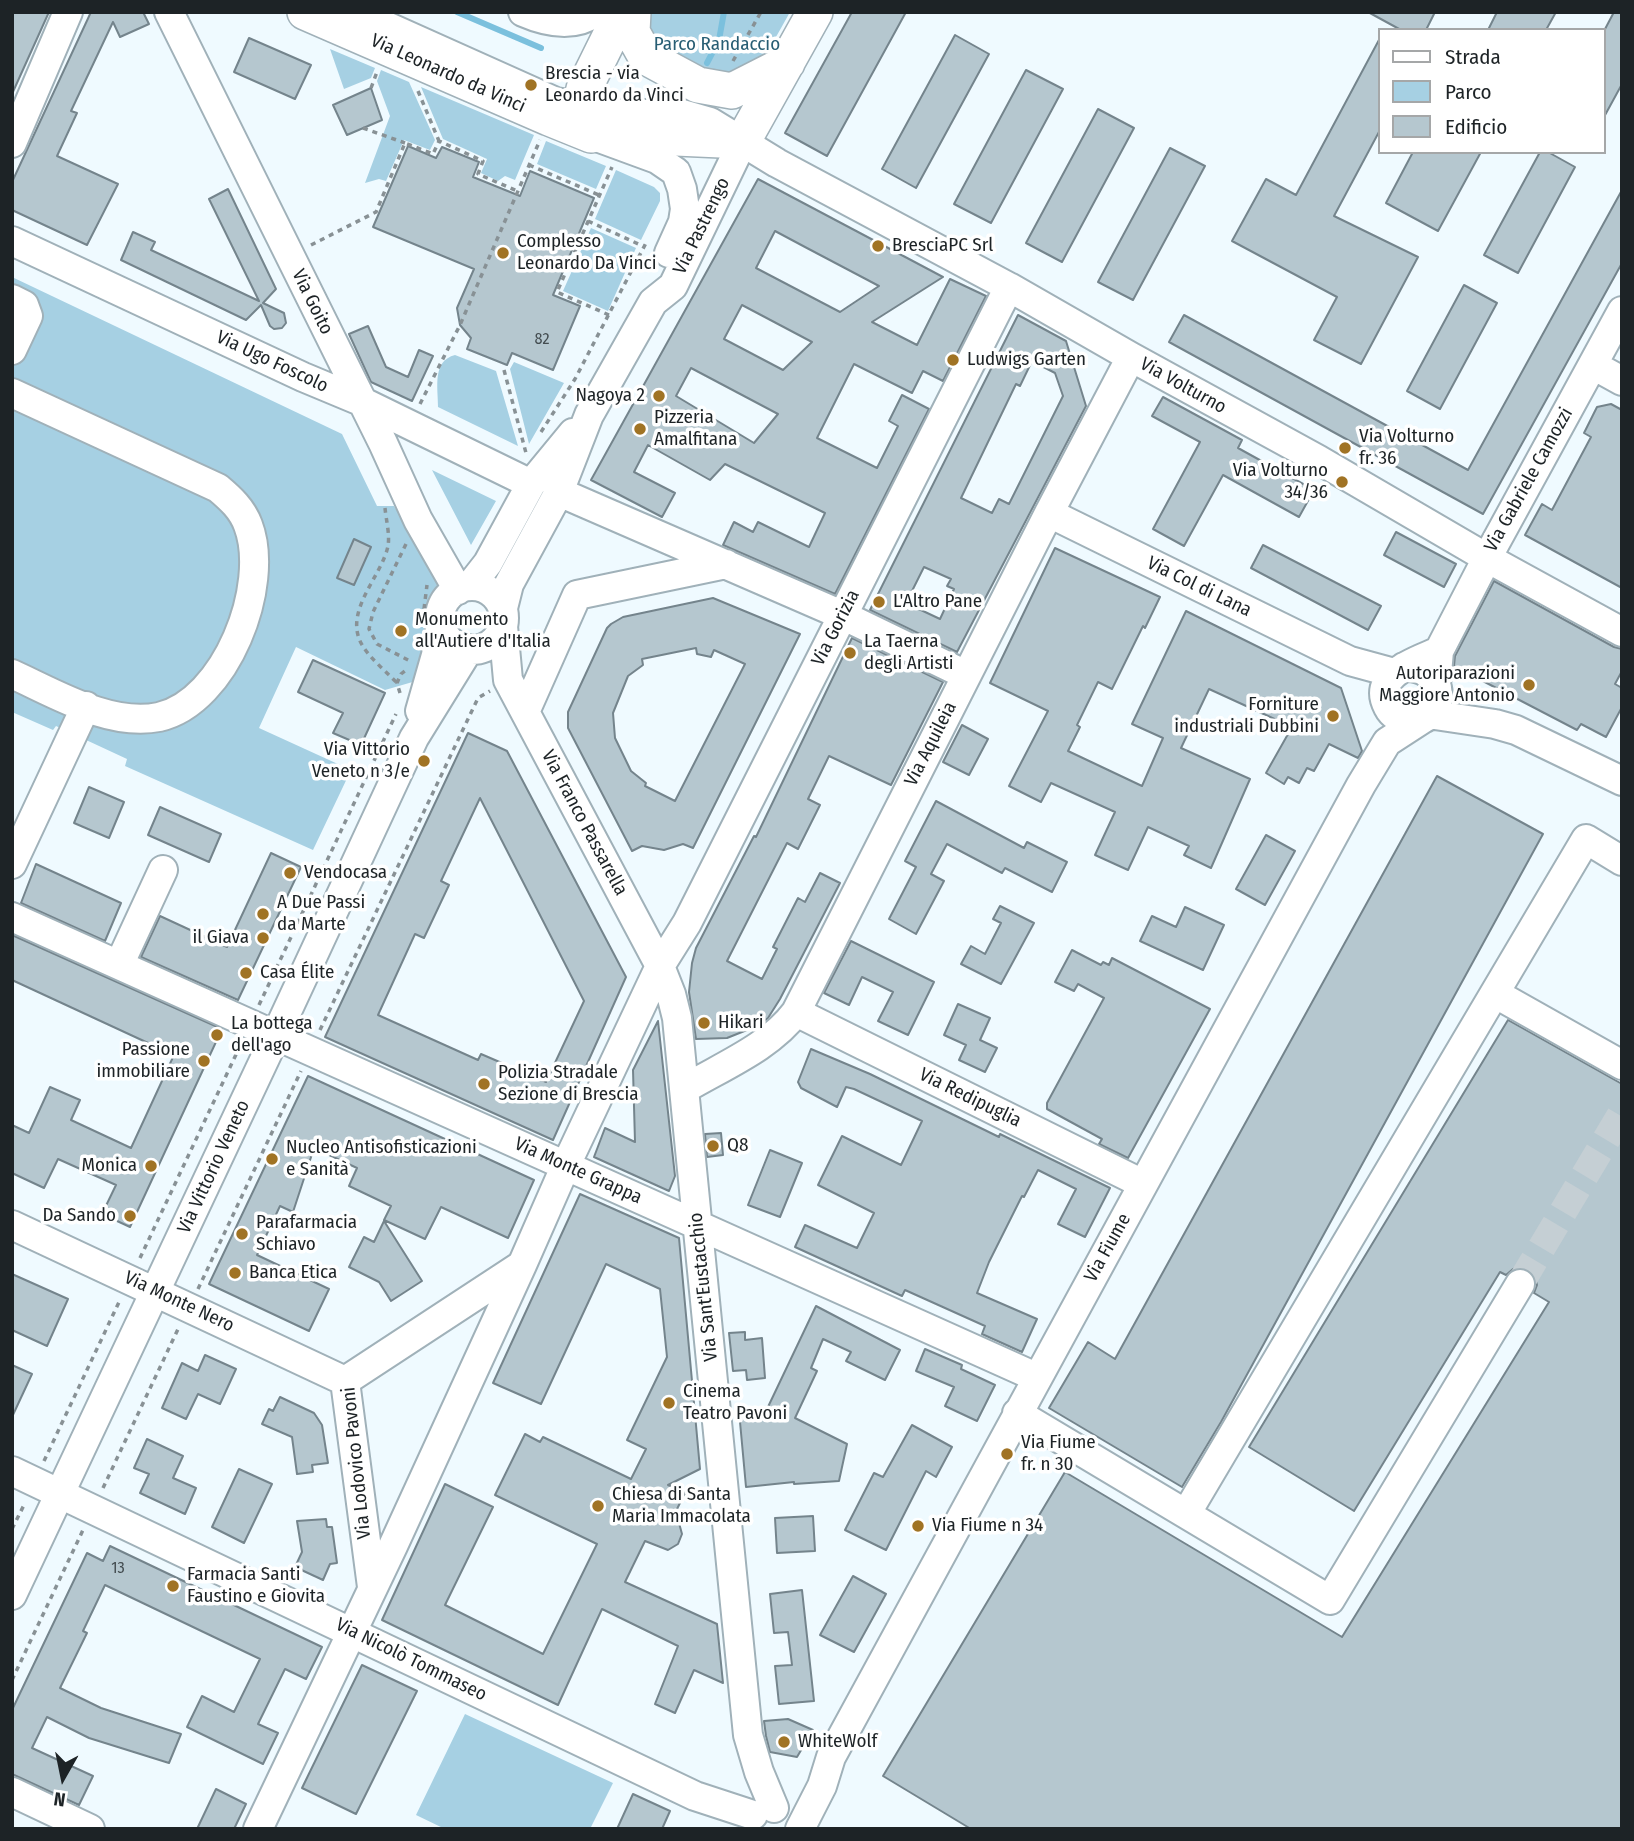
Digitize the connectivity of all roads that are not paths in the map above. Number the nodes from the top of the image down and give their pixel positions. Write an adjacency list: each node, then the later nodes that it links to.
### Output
1 (68, 12): 15 (street)
2 (169, 12): 26 (street, Via Goito)
3 (305, 12): 13 (main road, Via Leonardo da Vinci)
4 (355, 12): 12 (street)
5 (523, 12): 6 (street)
6 (596, 12)
7 (622, 12): 10 (main road)
8 (633, 12): 11 (main road)
9 (815, 12): 11 (main road)
10 (597, 59): 12 (street); 13 (main road)
11 (787, 64): 14 (main road)
12 (537, 94): 13 (street)
13 (572, 126): 14 (main road); 19 (street, Via Leonardo da Vinci)
14 (743, 141): 17 (street, Via Volturno); 19 (street, Via Pastrengo)
15 (12, 143)
16 (12, 241): 26 (street, Via Ugo Foscolo)
17 (1009, 287): 22 (street, Via Volturno); 34 (street, Via Gorizia)
18 (12, 299): 21 (street)
19 (653, 302): 27 (street, Via Pastrengo)
20 (1622, 311): 23 (street, Via Gabriele Camozzi)
21 (12, 350)
22 (1131, 357): 30 (street, Via Aquileia); 31 (street, Via Volturno)
23 (1593, 365): 24 (street); 31 (street, Via Gabriele Camozzi)
24 (1622, 382)
25 (12, 393): 45 (street)
26 (363, 402): 28 (street, Via Ugo Foscolo); 33 (street, Via Goito)
27 (589, 415): 28 (street, Via Pastrengo); 29 (street, Via Pastrengo)
28 (531, 484): 33 (street, Via Pastrengo)
29 (559, 492): 32 (street); 35 (street, Via Pastrengo)
30 (1049, 513): 41 (street, Via Aquileia); 43 (street, Via Col di Lana)
31 (1486, 558): 37 (street, Via Volturno); 39 (street, Via Gabriele Camozzi)
32 (726, 564): 34 (street); 46 (street)
33 (457, 581): 35 (street); 36 (street)
34 (842, 615): 41 (street); 55 (street, Via Gorizia)
35 (503, 617): 38 (street); 42 (street, Via Franco Passarella)
36 (433, 622): 38 (street); 47 (street, Via Vittorio Veneto)
37 (1622, 632)
38 (472, 649): 42 (street, Via Franco Passarella); 47 (street, Via Vittorio Veneto)
39 (1439, 650): 43 (street); 44 (street, Via Gabriele Camozzi)
40 (12, 674): 45 (street)
41 (967, 674): 57 (street, Via Aquileia)
42 (508, 680): 46 (street, Via Franco Passarella)
43 (1392, 685): 44 (street); 44 (street); 48 (street)
44 (1431, 702): 48 (street, Via Fiume); 49 (street)
45 (86, 706): 51 (street)
46 (525, 712): 55 (street, Via Franco Passarella)
47 (414, 737): 58 (street, Via Vittorio Veneto)
48 (1387, 741): 62 (street, Via Fiume)
49 (1622, 781)
50 (1622, 861): 56 (street)
51 (12, 864)
52 (163, 870): 54 (street)
53 (12, 917): 54 (street, Via Monte Grappa)
54 (119, 965): 58 (street, Via Monte Grappa)
55 (660, 966): 60 (street, Via Sant'Eustacchio); 61 (street, Via Lodovico Pavoni)
56 (1496, 994): 59 (street); 72 (street)
57 (796, 1012): 60 (street, Via Aquileia); 62 (street, Via Redipuglia)
58 (276, 1035): 61 (street, Via Monte Grappa); 67 (street, Via Vittorio Veneto)
59 (1622, 1065)
60 (686, 1088): 63 (street, Via Sant'Eustacchio)
61 (566, 1165): 63 (street, Via Monte Grappa); 65 (street, Via Lodovico Pavoni)
62 (1143, 1184): 68 (street, Via Fiume)
63 (697, 1224): 68 (street, Via Monte Grappa); 78 (street, Via Sant'Eustacchio)
64 (12, 1225): 67 (street, Via Monte Nero)
65 (522, 1265): 69 (street, Via Lodovico Pavoni); 73 (street, Via Lodovico Pavoni)
66 (1520, 1284): 72 (street)
67 (143, 1285): 69 (street, Via Monte Nero); 71 (street, Via Vittorio Veneto)
68 (1036, 1377): 70 (street, Via Fiume)
69 (345, 1381): 73 (street, Via Lodovico Pavoni)
70 (1017, 1413): 72 (street); 76 (street, Via Fiume)
71 (36, 1482): 74 (street, Via Vittorio Veneto); 75 (street, Via Nicolò Tommaseo)
72 (1186, 1514)
73 (372, 1587): 75 (street, Via Lodovico Pavoni)
74 (12, 1595)
75 (351, 1631): 78 (street, Via Nicolò Tommaseo); 80 (street, Via Lodovico Pavoni)
76 (831, 1757): 78 (street, Via Fiume); 81 (street, Via Fiume)
77 (12, 1792): 79 (street)
78 (764, 1820)
79 (90, 1829)
80 (258, 1829)
81 (800, 1829)

